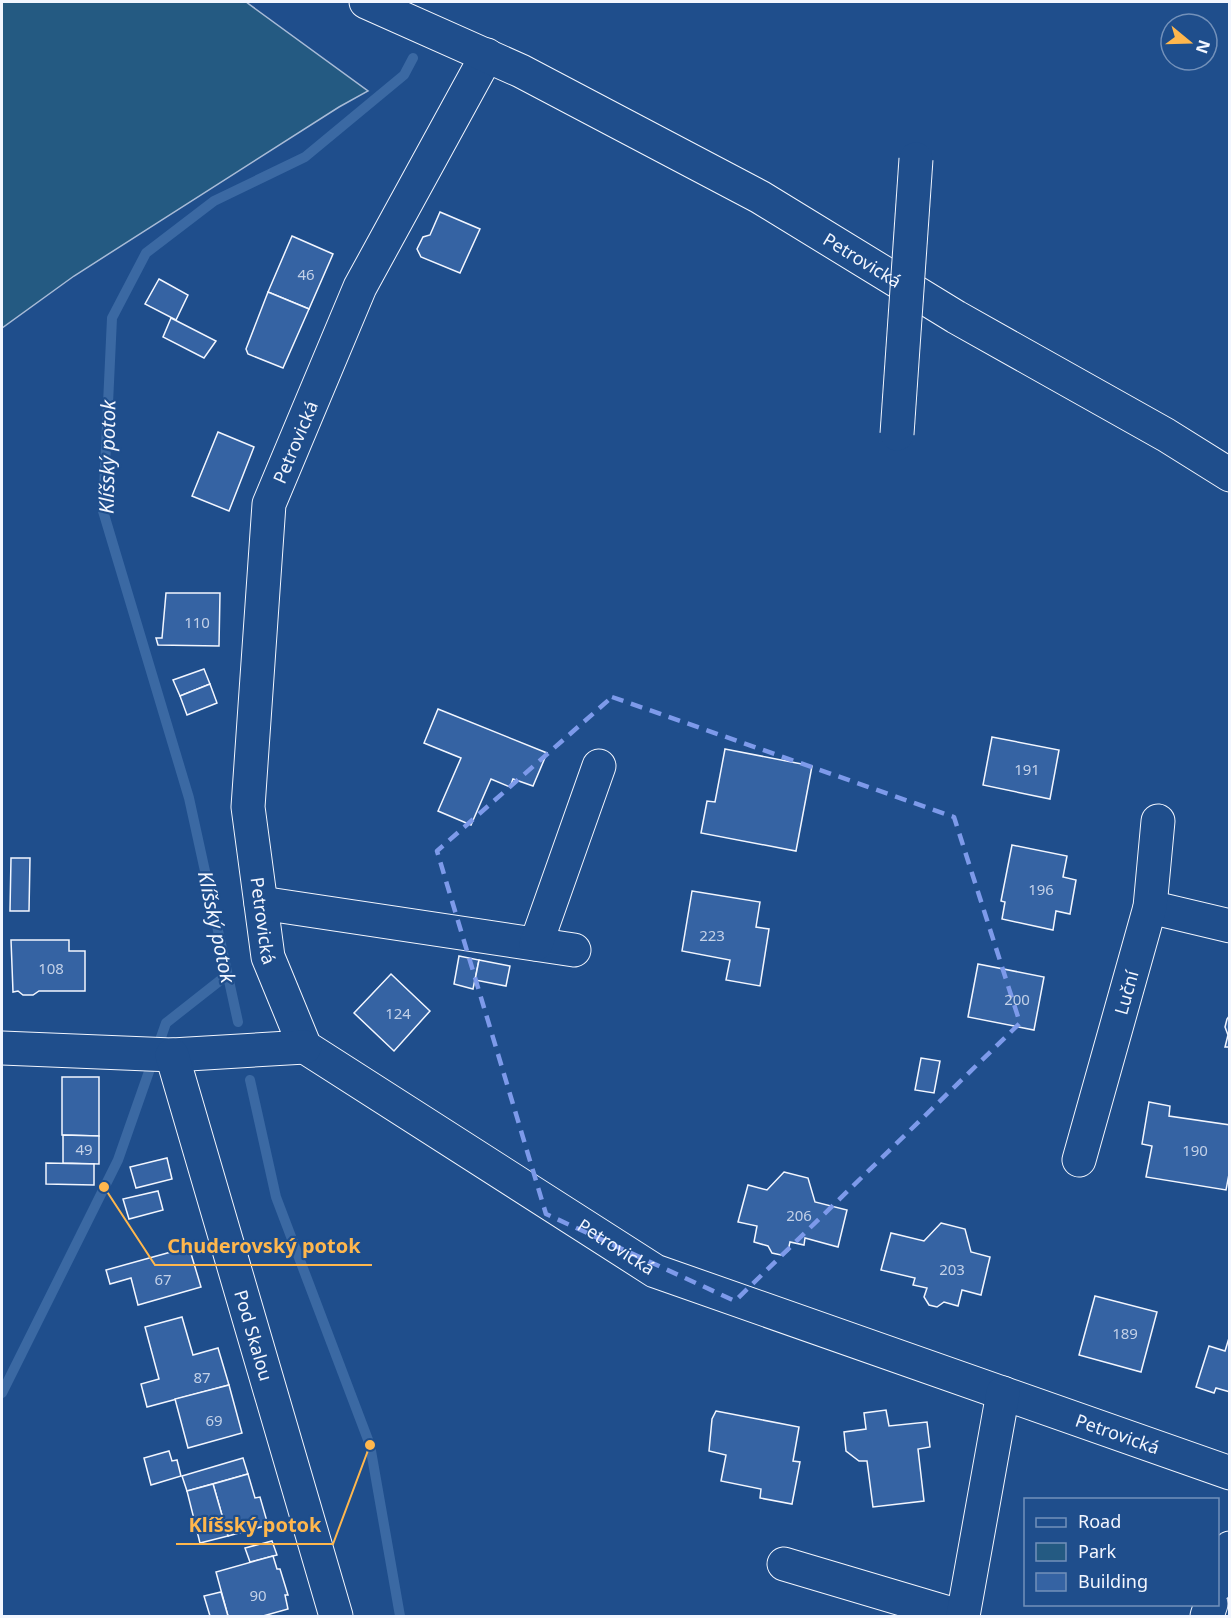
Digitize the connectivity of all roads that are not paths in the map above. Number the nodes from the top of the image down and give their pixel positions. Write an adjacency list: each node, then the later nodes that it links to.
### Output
1 (366, 2): 2 (street, Petrovická)
2 (488, 55): 5 (street, Petrovická); 8 (street, Petrovická)
3 (916, 159): 4 (street, bridge)
4 (897, 435)
5 (1230, 475)
6 (598, 766): 11 (street)
7 (1158, 820): 9 (street, Luční)
8 (261, 903): 11 (street); 13 (street, Petrovická)
9 (1150, 907): 10 (street); 16 (street, Luční)
10 (1230, 926)
11 (536, 944): 12 (street)
12 (574, 950)
13 (305, 1047): 15 (street); 17 (street, Petrovická)
14 (2, 1048): 15 (street)
15 (170, 1055): 22 (street, Pod Skalou)
16 (1079, 1160)
17 (1003, 1394): 18 (street, Petrovická); 23 (street)
18 (1230, 1473)
19 (1230, 1548): 21 (street)
20 (784, 1564): 23 (street)
21 (1219, 1581)
22 (336, 1617)
23 (961, 1617)

